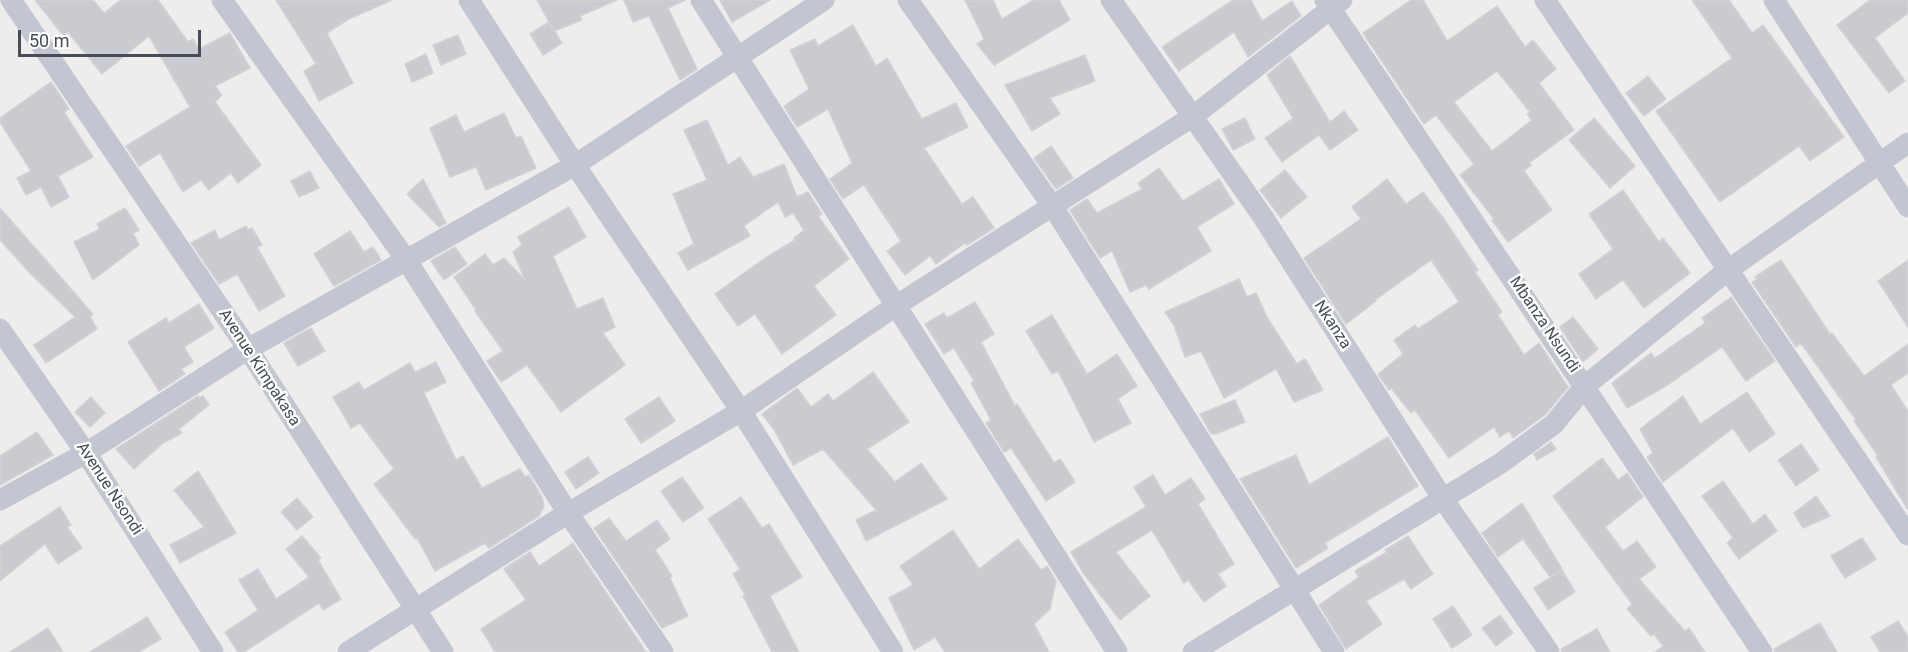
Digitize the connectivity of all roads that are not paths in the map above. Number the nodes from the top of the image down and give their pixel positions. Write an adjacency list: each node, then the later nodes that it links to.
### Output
1 (11, 0): 22 (street, Avenue Kimpakasa)
2 (222, 0): 18 (street)
3 (469, 0): 15 (street)
4 (701, 0): 11 (street)
5 (824, 0): 11 (street)
6 (908, 0): 16 (street)
7 (1111, 0): 12 (street, Nkanza)
8 (1545, 0): 19 (street)
9 (1774, 0): 14 (street)
10 (1332, 2): 12 (street); 23 (street, Mbanza Nsundi)
11 (739, 57): 15 (street); 20 (street)
12 (1192, 117): 16 (street); 26 (street, Nkanza)
13 (1908, 143): 14 (street)
14 (1879, 163): 17 (street); 19 (street)
15 (575, 165): 18 (street); 24 (street)
16 (1053, 207): 20 (street); 30 (street)
17 (1908, 207)
18 (406, 261): 22 (street); 28 (street)
19 (1728, 270): 23 (street); 29 (street)
20 (897, 305): 24 (street); 37 (street)
21 (0, 329): 25 (street, Avenue Nsondi)
22 (248, 349): 25 (street); 31 (street, Avenue Kimpakasa)
23 (1585, 386): 26 (street); 41 (street, Mbanza Nsundi)
24 (741, 411): 28 (street); 36 (street)
25 (86, 453): 27 (street); 32 (street, Avenue Nsondi)
26 (1443, 499): 30 (street); 40 (street, Nkanza)
27 (0, 500)
28 (568, 513): 31 (street); 35 (street)
29 (1908, 535)
30 (1295, 591): 38 (street); 39 (street)
31 (416, 610): 33 (street); 34 (street, Avenue Kimpakasa)
32 (213, 652)
33 (348, 652)
34 (443, 652)
35 (663, 652)
36 (893, 652)
37 (1118, 652)
38 (1193, 652)
39 (1334, 652)
40 (1549, 652)
41 (1762, 652)

